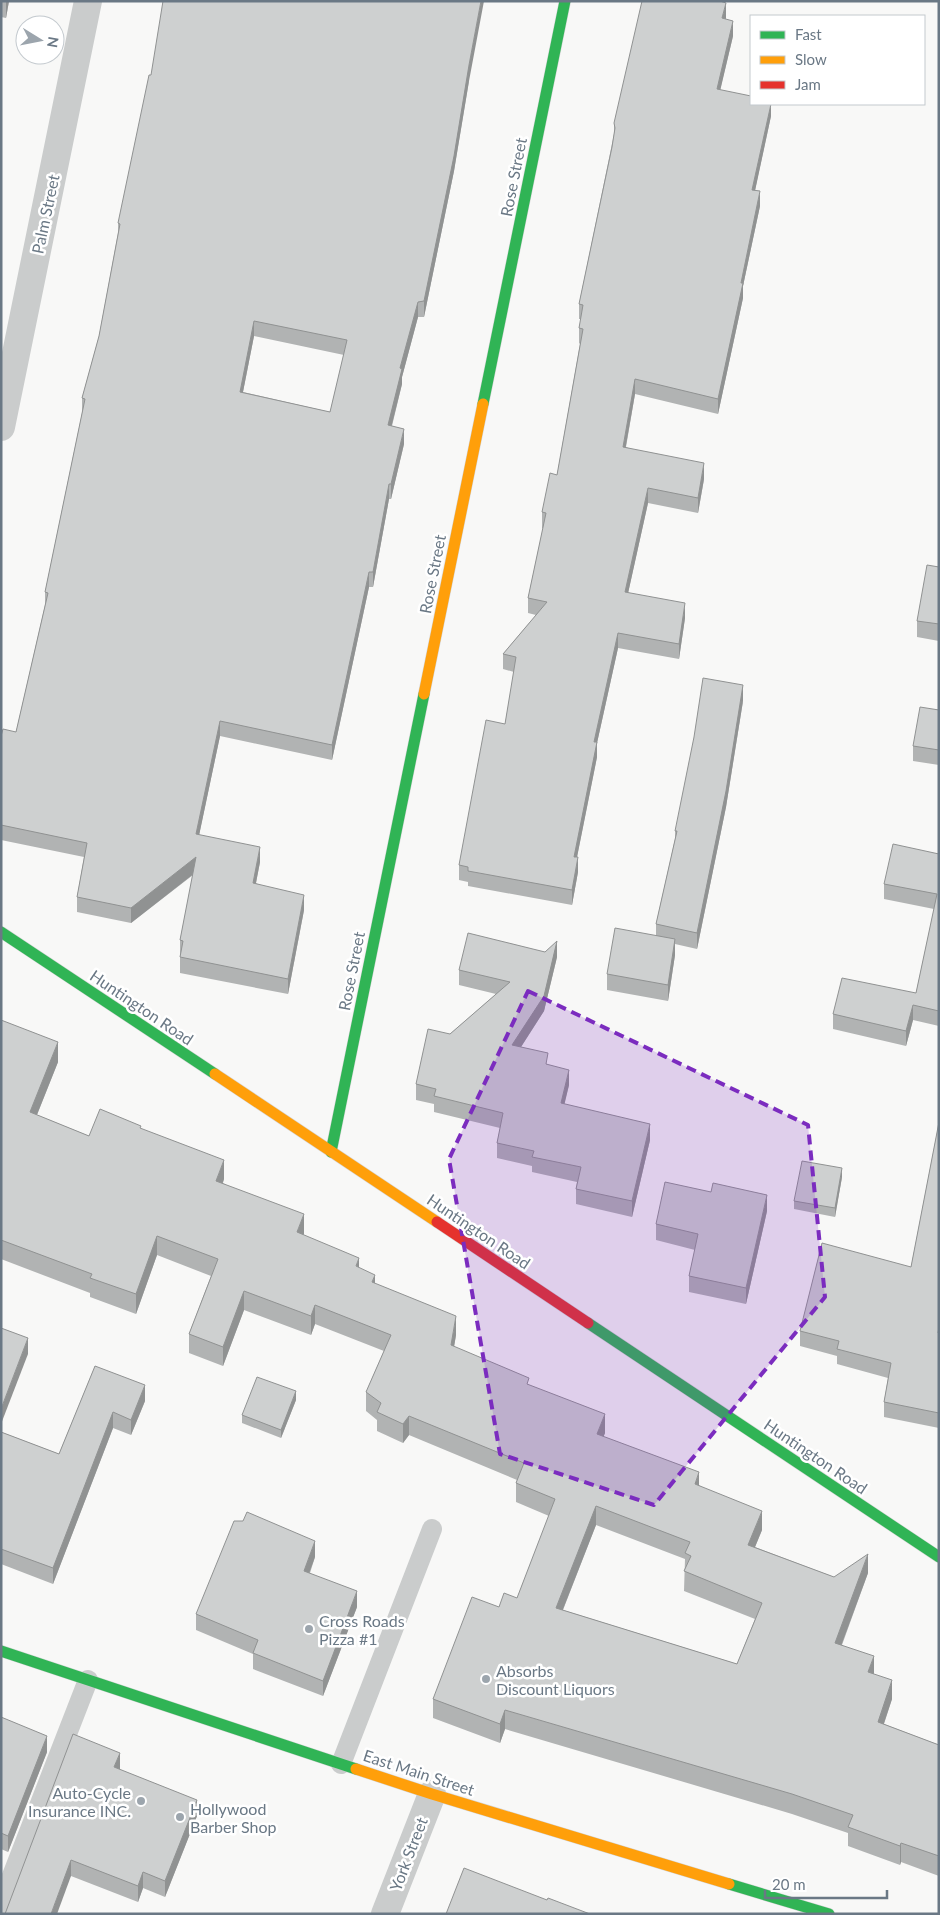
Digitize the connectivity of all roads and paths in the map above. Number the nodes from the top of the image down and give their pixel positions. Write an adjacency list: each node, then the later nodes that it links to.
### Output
1 (88, 1): 3 (street, Palm Street)
2 (565, 1): 5 (main road, Rose Street)
3 (1, 427)
4 (1, 932): 5 (main road, Huntington Road)
5 (331, 1152): 7 (main road, Huntington Road)
6 (432, 1529): 10 (lane)
7 (939, 1557)
8 (1, 1652): 9 (main road, East Main Street)
9 (88, 1680): 10 (main road, East Main Street); 12 (lane)
10 (341, 1764): 11 (main road, East Main Street)
11 (432, 1794): 13 (street, York Street); 14 (main road, East Main Street)
12 (1, 1904)
13 (385, 1914)
14 (829, 1914)

